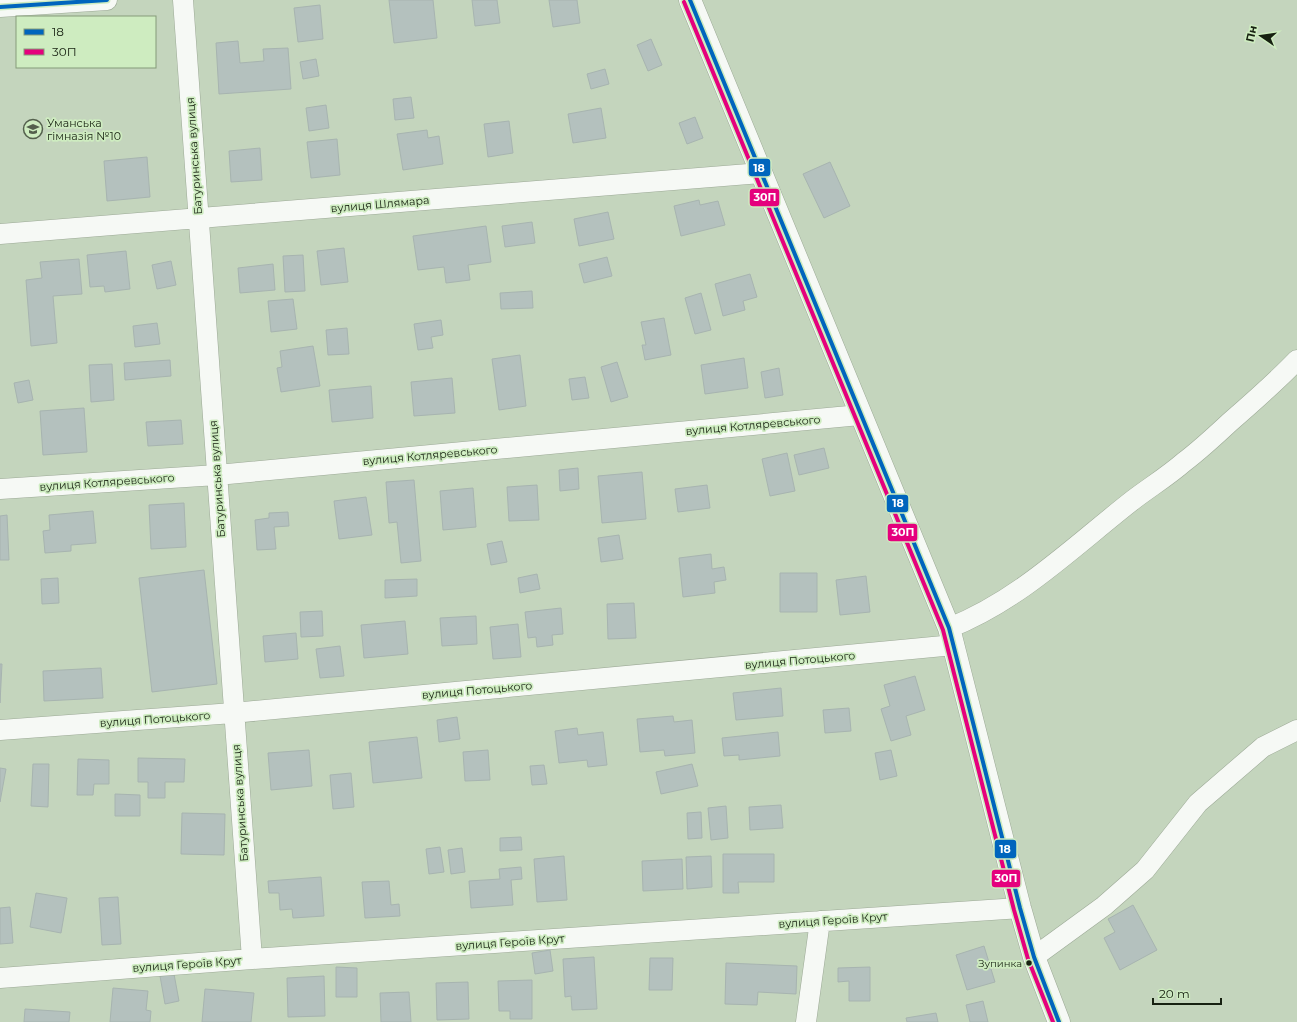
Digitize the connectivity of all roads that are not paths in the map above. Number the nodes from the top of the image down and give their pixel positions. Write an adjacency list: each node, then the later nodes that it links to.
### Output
1 (107, 0): 4 (street)
2 (183, 0): 6 (street, Батуринська вулиця)
3 (690, 0): 5 (main road)
4 (0, 7)
5 (761, 173): 6 (street, вулиця Шлямара); 9 (main road)
6 (198, 219): 7 (street, вулиця Шлямара); 10 (street, Батуринська вулиця)
7 (0, 234)
8 (1297, 360): 12 (street, вулиця Потоцького)
9 (860, 415): 10 (street, вулиця Котляревського); 12 (main road)
10 (217, 475): 11 (street, вулиця Котляревського); 13 (street, Батуринська вулиця)
11 (0, 489)
12 (952, 637): 13 (street, вулиця Потоцького); 16 (main road)
13 (234, 713): 14 (street, вулиця Потоцького); 19 (street, Батуринська вулиця)
14 (0, 730)
15 (1297, 730): 18 (street)
16 (1020, 908): 17 (street, вулиця Героїв Крут); 18 (main road)
17 (820, 921): 19 (street, вулиця Героїв Крут); 21 (street)
18 (1034, 957): 22 (main road)
19 (252, 959): 20 (street, вулиця Героїв Крут)
20 (0, 978)
21 (806, 1022)
22 (1059, 1022)

